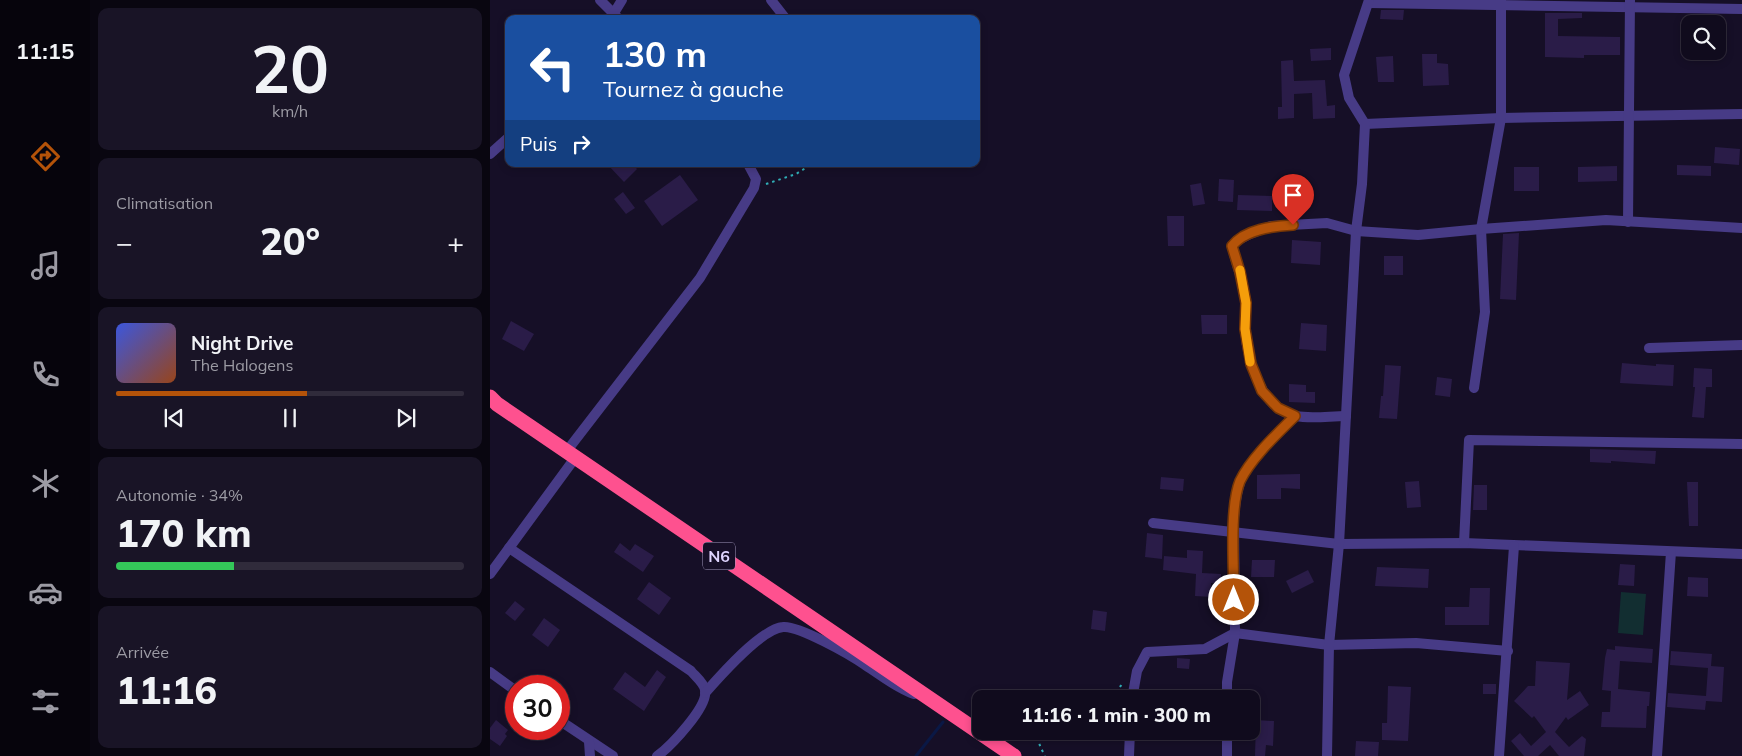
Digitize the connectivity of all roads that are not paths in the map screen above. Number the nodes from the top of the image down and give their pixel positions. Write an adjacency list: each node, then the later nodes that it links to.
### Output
1 (600, 0): 8 (street)
2 (622, 0): 9 (street)
3 (771, 0): 10 (street)
4 (1369, 2): 5 (street); 14 (street)
5 (1501, 3): 6 (street); 13 (street)
6 (1630, 4): 7 (street); 12 (street)
7 (1742, 9)
8 (612, 15)
9 (615, 15)
10 (783, 15)
11 (1742, 114): 12 (street)
12 (1630, 116): 13 (street); 18 (street)
13 (1501, 118): 14 (street); 20 (street)
14 (1365, 124): 21 (street)
15 (505, 141): 16 (street)
16 (490, 154)
17 (750, 167): 29 (street)
18 (1628, 222): 19 (street); 20 (street)
19 (1742, 228)
20 (1481, 229): 21 (street); 24 (street)
21 (1356, 231): 26 (street); 27 (street)
22 (1742, 345): 23 (street)
23 (1649, 348)
24 (1474, 388)
25 (490, 397): 29 (highway, N6)
26 (1295, 416): 27 (street); 31 (street)
27 (1346, 416): 32 (street)
28 (1742, 444): 33 (street)
29 (571, 455): 35 (street); 47 (highway, N6)
30 (1153, 522): 31 (street)
31 (1234, 533): 32 (street); 39 (street)
32 (1338, 544): 33 (street); 40 (street)
33 (1464, 544): 34 (street)
34 (1514, 546): 36 (street); 41 (street)
35 (510, 548): 38 (street); 46 (street)
36 (1671, 552): 37 (street); 60 (street)
37 (1742, 554)
38 (490, 574)
39 (1235, 634): 40 (street); 44 (street); 45 (street)
40 (1329, 645): 41 (street); 58 (street)
41 (1508, 652): 59 (street)
42 (490, 672): 43 (street)
43 (505, 683)
44 (1134, 690)
45 (1227, 690)
46 (705, 693): 47 (street); 54 (street)
47 (925, 695): 55 (highway, N6)
48 (570, 728): 51 (street)
49 (1130, 740): 56 (street)
50 (1227, 740): 57 (street)
51 (590, 742): 52 (street); 53 (street)
52 (590, 756)
53 (613, 756)
54 (657, 756)
55 (1014, 756)
56 (1129, 756)
57 (1227, 756)
58 (1327, 756)
59 (1499, 756)
60 (1657, 756)

